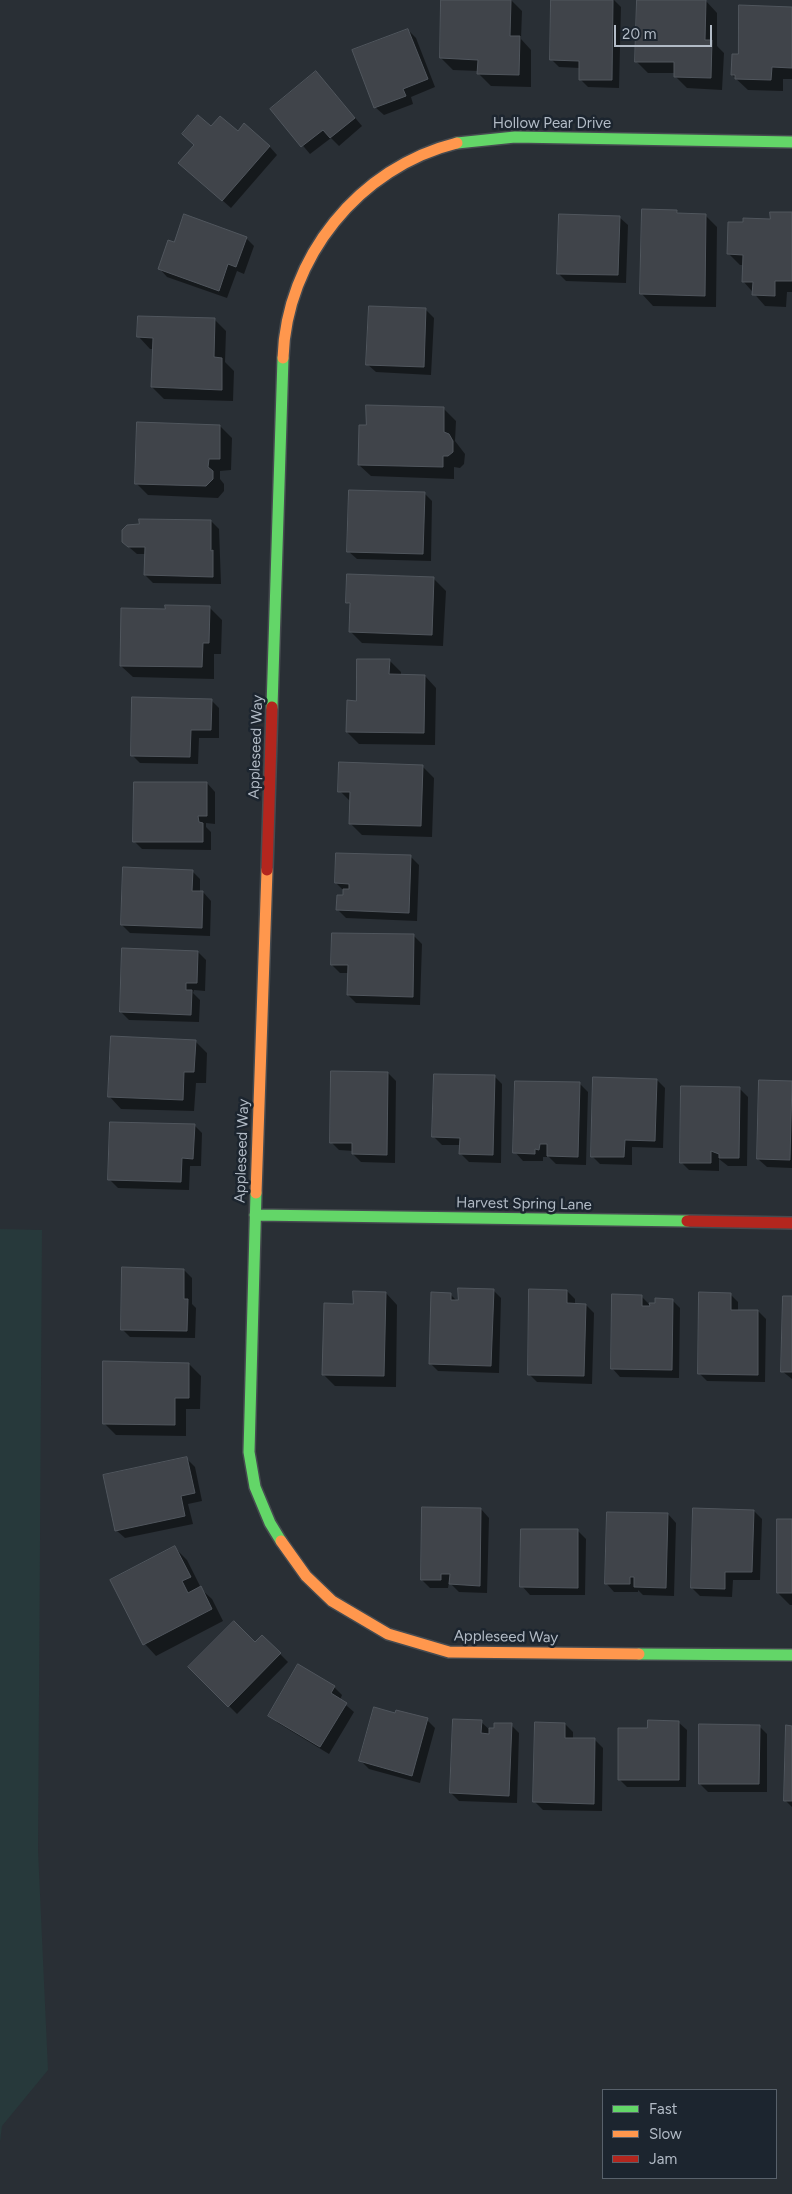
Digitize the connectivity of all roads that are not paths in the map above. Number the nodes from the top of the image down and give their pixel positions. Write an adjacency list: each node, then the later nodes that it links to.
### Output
1 (792, 142): 2 (street, Hollow Pear Drive)
2 (336, 218): 3 (street, Appleseed Way)
3 (255, 1215): 4 (street, Harvest Spring Lane); 5 (street, Appleseed Way)
4 (792, 1223)
5 (792, 1655)

